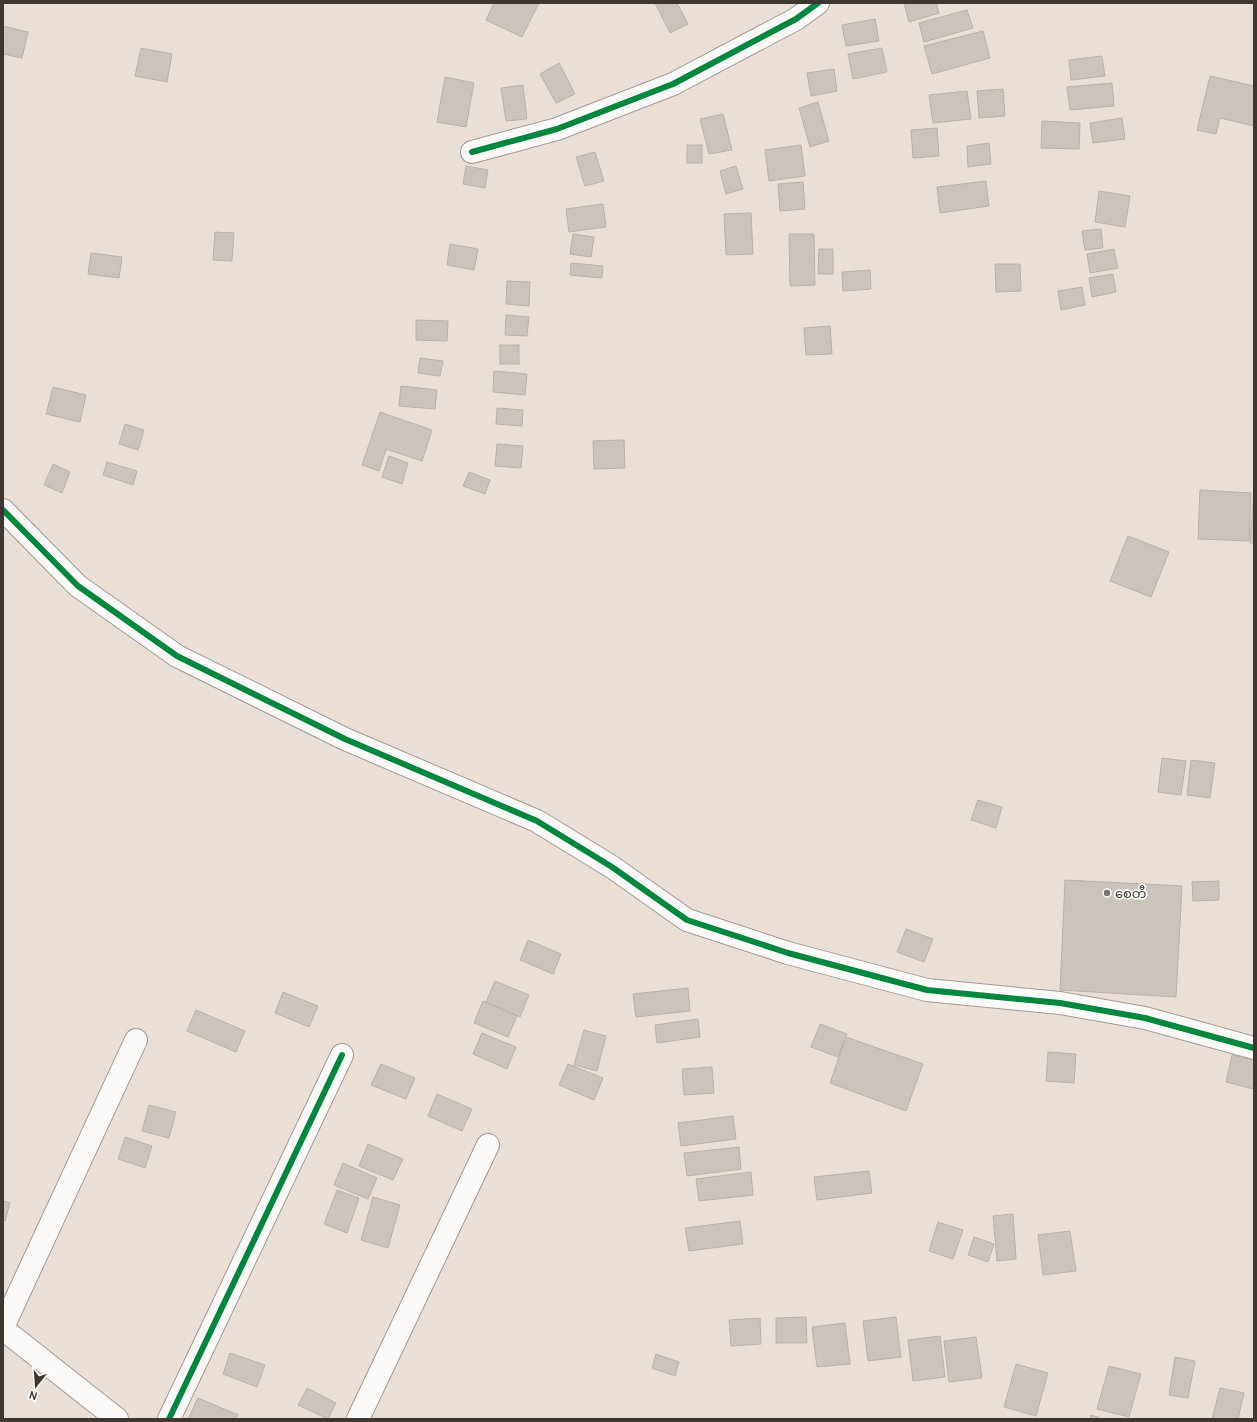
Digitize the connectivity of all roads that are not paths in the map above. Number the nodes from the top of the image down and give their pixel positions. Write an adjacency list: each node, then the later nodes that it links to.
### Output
1 (818, 3): 2 (street)
2 (472, 152)
3 (3, 510): 5 (street)
4 (136, 1040): 8 (street)
5 (1254, 1048)
6 (342, 1055): 10 (street)
7 (488, 1145): 11 (street)
8 (3, 1328): 9 (street)
9 (118, 1419)
10 (169, 1419)
11 (358, 1419)

